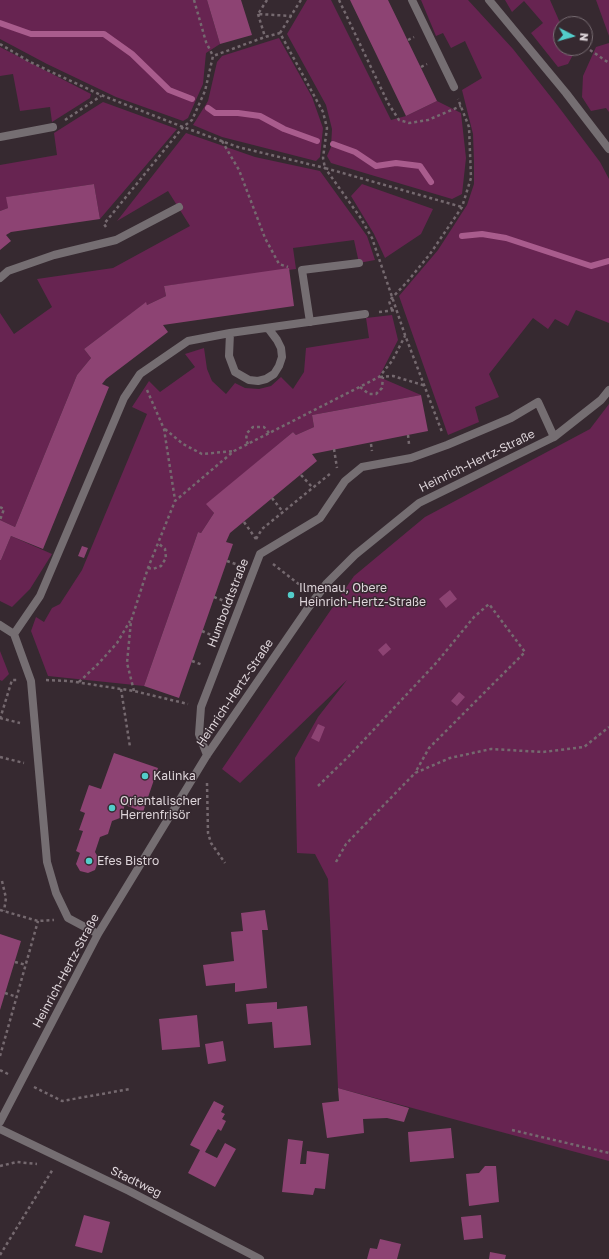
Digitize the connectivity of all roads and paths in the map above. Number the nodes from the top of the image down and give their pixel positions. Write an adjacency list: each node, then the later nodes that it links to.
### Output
1 (194, 0): 13 (path)
2 (267, 0): 7 (path)
3 (301, 0): 8 (path)
4 (339, 0): 17 (path)
5 (412, 0): 15 (street)
6 (489, 0): 22 (street)
7 (258, 14): 8 (path); 10 (path)
8 (292, 16): 9 (path)
9 (280, 33): 10 (path); 23 (path)
10 (265, 37): 13 (path)
11 (0, 44): 16 (path)
12 (593, 52): 14 (path)
13 (213, 56): 19 (path)
14 (609, 63)
15 (454, 87): 17 (path)
16 (101, 95): 18 (path); 19 (path)
17 (461, 106): 25 (path)
18 (54, 127): 20 (street)
19 (183, 127): 21 (path); 26 (path)
20 (0, 137)
21 (221, 141): 23 (path); 28 (path)
22 (609, 149)
23 (325, 168): 25 (path); 30 (path)
24 (179, 207): 26 (street)
25 (462, 207): 30 (path)
26 (116, 240): 29 (street)
27 (360, 263): 28 (street)
28 (302, 270): 33 (street)
29 (0, 278)
30 (392, 296): 31 (path); 36 (path)
31 (392, 310)
32 (365, 314): 33 (street)
33 (310, 322): 34 (street)
34 (268, 328): 35 (street); 35 (street)
35 (230, 333): 37 (street)
36 (405, 335): 38 (path); 39 (path)
37 (140, 374): 42 (path); 66 (street)
38 (381, 377): 39 (path); 40 (path); 40 (path)
39 (426, 386): 46 (path)
40 (360, 387): 43 (path)
41 (609, 390): 44 (street, Heinrich-Hertz-Straße)
42 (164, 429): 48 (path); 54 (path)
43 (269, 433): 45 (path); 45 (path)
44 (554, 437): 46 (street, Humboldtstraße); 77 (street, Heinrich-Hertz-Straße)
45 (248, 444): 48 (path)
46 (447, 445): 49 (street, Humboldtstraße)
47 (334, 449): 50 (path)
48 (234, 451): 54 (path)
49 (362, 467): 50 (path); 61 (street, Humboldtstraße)
50 (337, 469): 52 (path)
51 (301, 475): 52 (path)
52 (313, 488): 56 (path)
53 (272, 498): 56 (path)
54 (175, 501): 60 (path)
55 (0, 507): 57 (path)
56 (283, 512): 59 (path)
57 (0, 520)
58 (244, 522): 59 (path)
59 (256, 539): 61 (path)
60 (158, 543): 62 (path); 62 (path)
61 (260, 554): 63 (path); 72 (street, Humboldtstraße)
62 (148, 568): 64 (path)
63 (296, 582)
64 (131, 621): 69 (path); 71 (path)
65 (0, 625): 66 (street)
66 (14, 634): 68 (street)
67 (48, 680): 69 (path)
68 (31, 681): 73 (path); 74 (street)
69 (79, 682): 70 (path)
70 (121, 689): 71 (path); 76 (path)
71 (134, 691): 72 (path)
72 (201, 707): 77 (street, Humboldtstraße)
73 (0, 718): 74 (path)
74 (34, 724): 79 (street)
75 (609, 727): 80 (path)
76 (130, 747)
77 (207, 755): 83 (path); 88 (street, Heinrich-Hertz-Straße)
78 (0, 757): 79 (path)
79 (38, 763): 86 (street)
80 (415, 773): 81 (path); 82 (path)
81 (318, 786)
82 (336, 862)
83 (225, 863)
84 (2, 881): 85 (path)
85 (2, 910): 87 (path)
86 (68, 918): 87 (path); 88 (street)
87 (38, 922): 90 (path)
88 (98, 934): 94 (street, Heinrich-Hertz-Straße)
89 (14, 962): 90 (path)
90 (26, 965): 92 (path)
91 (5, 993): 92 (path)
92 (17, 997): 93 (path)
93 (0, 1056)
94 (21, 1081): 95 (path); 96 (street, Heinrich-Hertz-Straße)
95 (130, 1089)
96 (0, 1122)
97 (0, 1129): 100 (street, Stadtweg)
98 (512, 1130): 99 (path)
99 (609, 1153)
100 (58, 1158): 104 (path); 106 (street, Stadtweg)
101 (40, 1165): 102 (path)
102 (0, 1166)
103 (47, 1166): 104 (path)
104 (53, 1167): 105 (path)
105 (0, 1256)
106 (260, 1259)

